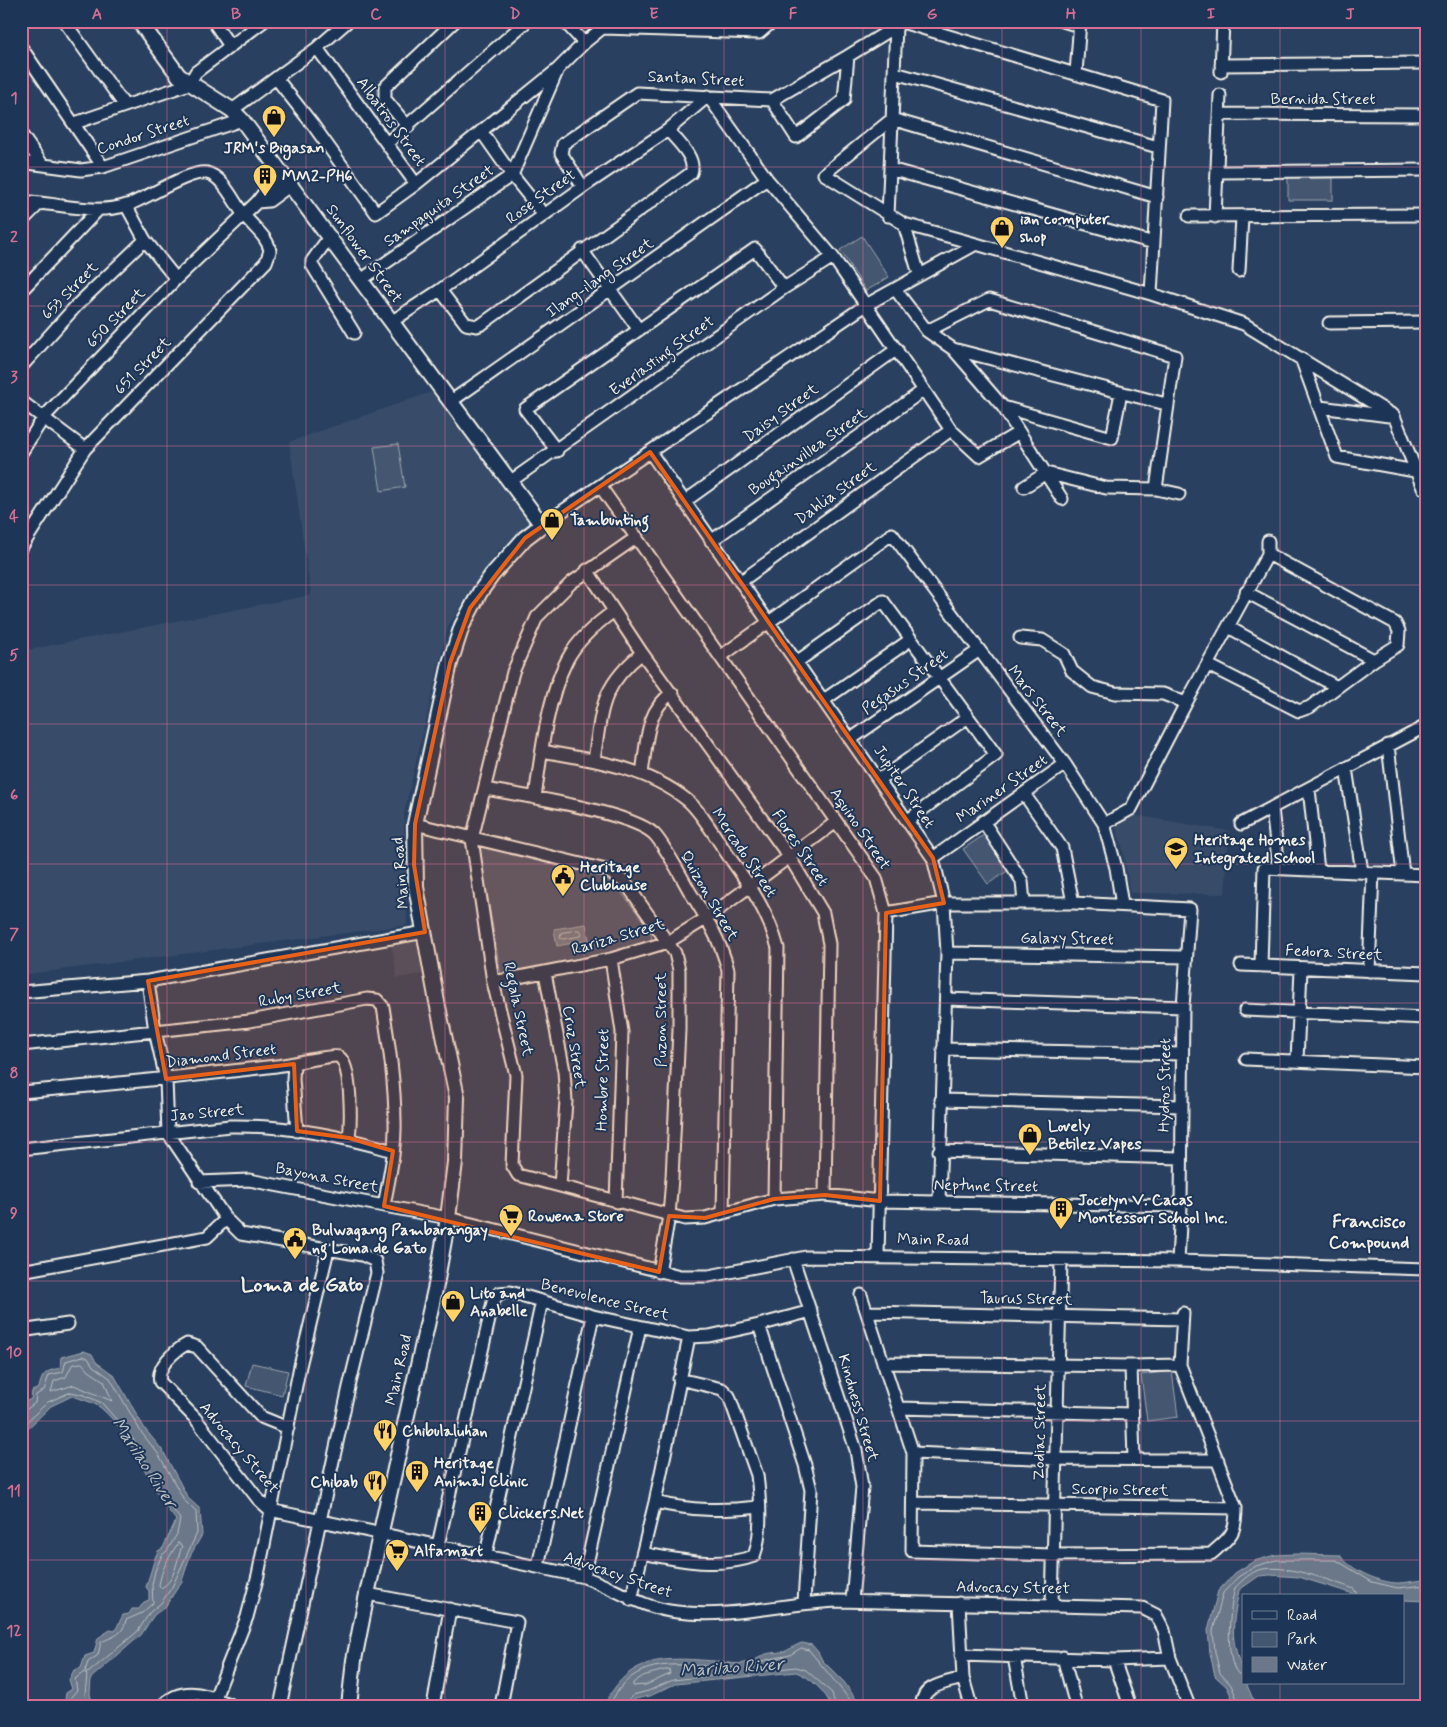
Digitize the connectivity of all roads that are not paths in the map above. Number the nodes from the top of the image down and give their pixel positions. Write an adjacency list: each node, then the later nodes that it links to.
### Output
1 (64, 21): 31 (street)
2 (140, 21): 27 (main road, Sunflower Street)
3 (213, 21): 18 (street)
4 (264, 21): 18 (street)
5 (348, 21): 20 (street)
6 (455, 21): 38 (street)
7 (527, 21): 38 (street)
8 (564, 21): 17 (street)
9 (742, 21): 16 (street)
10 (773, 21): 16 (street)
11 (1063, 21): 14 (street)
12 (1223, 21): 22 (street)
13 (901, 23): 21 (street); 24 (street); 25 (street)
14 (1079, 24): 25 (street)
15 (607, 25): 16 (street); 17 (street)
16 (748, 33)
17 (584, 42): 23 (street)
18 (230, 46): 27 (street)
19 (21, 47): 37 (street)
20 (317, 48): 26 (street); 42 (street, Albatros Street)
21 (848, 56): 30 (street); 30 (street)
22 (1426, 63)
23 (558, 69): 40 (street); 50 (street)
24 (895, 73): 35 (street); 43 (street)
25 (1076, 73): 43 (street)
26 (276, 78): 32 (street); 53 (street, Albatros Street)
27 (189, 84): 31 (street); 32 (main road, Sunflower Street)
28 (1220, 95): 33 (street)
29 (708, 96): 30 (street, Santan Street); 39 (street, Rose Street); 51 (street); 54 (street, Santan Street)
30 (772, 100)
31 (125, 106): 37 (street)
32 (232, 110): 36 (main road, Sunflower Street)
33 (1220, 114): 34 (street, Bernida Street); 49 (street)
34 (1426, 115)
35 (892, 119): 47 (street); 55 (street); 63 (street)
36 (242, 120): 46 (street, Condor Street); 52 (main road, Sunflower Street)
37 (75, 123): 46 (street)
38 (408, 126): 42 (street)
39 (668, 130): 54 (street, Rose Street); 73 (street)
40 (481, 131): 50 (street); 53 (street)
41 (21, 134): 45 (street)
42 (387, 143): 53 (street, Albatros Street)
43 (1158, 147): 55 (street)
44 (21, 162): 45 (street, Condor Street)
45 (42, 164): 46 (street, Condor Street)
46 (103, 167)
47 (890, 169): 63 (street); 71 (street)
48 (1426, 170): 49 (street)
49 (1217, 172): 65 (street)
50 (512, 176): 61 (street); 78 (street, Sampaguita Street)
51 (767, 179): 74 (street); 83 (street, Ilang-ilang Street)
52 (289, 181): 60 (street, 650 Street); 69 (main road, Sunflower Street)
53 (416, 184)
54 (583, 187): 61 (street, Rose Street)
55 (1157, 197): 71 (street)
56 (21, 201): 57 (street)
57 (40, 203): 59 (street); 67 (street)
58 (126, 205): 59 (street); 60 (street); 70 (street)
59 (98, 210): 82 (street)
60 (244, 215): 77 (street, 650 Street); 107 (street, 651 Street)
61 (544, 215): 81 (street, Rose Street)
62 (1426, 215): 66 (street)
63 (888, 216): 68 (street)
64 (1189, 216): 65 (street)
65 (1215, 217): 66 (street)
66 (1242, 217): 75 (street)
67 (21, 222)
68 (904, 224): 72 (street); 76 (street)
69 (330, 236): 78 (main road, Sunflower Street); 91 (street)
70 (145, 240): 77 (street); 95 (street, 653 Street)
71 (1154, 243): 84 (street)
72 (976, 244): 76 (street); 84 (street)
73 (582, 250): 81 (street); 83 (street)
74 (833, 257): 79 (street, Everlasting Street); 85 (street)
75 (1239, 271)
76 (919, 274): 80 (street)
77 (176, 279): 104 (street, 650 Street)
78 (361, 280): 86 (main road, Sunflower Street)
79 (784, 288): 89 (street); 108 (street, Everlasting Street)
80 (895, 289): 85 (street); 90 (street)
81 (440, 290): 86 (street, Rose Street)
82 (21, 291)
83 (611, 291): 89 (street); 99 (street, Ilang-ilang Street)
84 (1151, 294): 94 (street)
85 (866, 305): 93 (street); 109 (street)
86 (391, 322): 99 (main road, Sunflower Street)
87 (1426, 322): 88 (street)
88 (1329, 323)
89 (639, 330): 108 (street)
90 (927, 331): 92 (street); 100 (street)
91 (354, 333)
92 (953, 349): 97 (street); 101 (street)
93 (897, 350): 96 (street); 120 (street, Daisy Street)
94 (1301, 358): 102 (street); 103 (street)
95 (21, 367)
96 (924, 390): 105 (street); 123 (street, Bougainvillea Street)
97 (1121, 393): 100 (street); 101 (street)
98 (21, 401): 104 (street)
99 (450, 402): 113 (main road, Sunflower Street)
100 (1166, 404): 117 (street)
101 (1003, 407): 106 (street)
102 (1320, 407): 103 (street); 111 (street)
103 (1394, 416): 111 (street)
104 (44, 417): 107 (street); 110 (street, 650 Street)
105 (951, 430): 106 (street); 128 (street, Dahlia Street)
106 (1018, 433): 112 (street)
107 (85, 450): 125 (street, 651 Street)
108 (557, 451): 113 (street, Everlasting Street)
109 (650, 452): 114 (street); 120 (street, Jupiter Street)
110 (21, 453)
111 (1415, 470): 116 (street)
112 (1046, 473): 115 (street); 117 (street); 119 (street)
113 (511, 481): 121 (main road, Sunflower Street)
114 (600, 486): 121 (street); 122 (street, Aquino Street)
115 (1024, 487)
116 (1423, 488)
117 (1156, 489): 118 (street)
118 (1179, 494)
119 (1062, 499)
120 (684, 502): 123 (street, Jupiter Street)
121 (542, 525): 164 (main road, Main Road)
122 (636, 538): 127 (street, Regala Street); 137 (street, Aquino Street)
123 (711, 541): 128 (street, Jupiter Street)
124 (1268, 541): 126 (street)
125 (21, 548)
126 (1268, 554): 129 (street); 138 (street)
127 (587, 570): 130 (street, Flores Street); 156 (street, Regala Street)
128 (740, 582): 131 (street, Jupiter Street)
129 (1246, 592): 132 (street); 138 (street)
130 (614, 611): 136 (street, Flores Street); 150 (street)
131 (769, 623): 135 (street, Mars Street); 137 (street); 139 (street, Jupiter Street)
132 (1230, 628): 140 (street); 142 (street)
133 (1020, 638): 145 (street)
134 (910, 640): 139 (street); 141 (street); 144 (street)
135 (978, 651): 141 (street, Pegasus Street); 152 (street, Mars Street)
136 (642, 653): 143 (street, Flores Street); 151 (street)
137 (720, 657): 163 (street, Aquino Street)
138 (1374, 660): 142 (street)
139 (798, 661): 144 (street, Jupiter Street)
140 (1208, 665): 142 (street); 145 (street)
141 (940, 678): 146 (street); 148 (street, Pegasus Street)
142 (1338, 687)
143 (672, 693): 154 (street); 168 (street, Flores Street)
144 (824, 700): 148 (street, Jupiter Street)
145 (1186, 703): 165 (street)
146 (968, 717): 155 (street); 161 (street)
147 (1426, 726): 149 (street)
148 (851, 739): 155 (street, Jupiter Street)
149 (1388, 744): 153 (street); 173 (street)
150 (542, 751): 151 (street, Mercado Street); 159 (street)
151 (594, 760): 154 (street, Mercado Street)
152 (1065, 764): 158 (street, Mariner Street); 165 (street, Mars Street)
153 (1346, 768): 157 (street); 172 (street)
154 (642, 773): 175 (street, Mercado Street)
155 (879, 780): 161 (street, Jupiter Street)
156 (485, 789): 159 (street, Quizon Street); 167 (street, Regala Street)
157 (1309, 789): 160 (street); 171 (street)
158 (1024, 794): 162 (street, Mariner Street); 178 (street)
159 (535, 798): 181 (street, Quizon Street)
160 (1272, 809): 166 (street); 170 (street)
161 (907, 821): 169 (street, Jupiter Street)
162 (983, 821): 169 (street, Mariner Street); 176 (street)
163 (836, 822): 168 (street, Rariza Street); 180 (street, Aquino Street)
164 (415, 824): 167 (street, Puzon Street); 182 (main road, Main Road)
165 (1104, 824): 179 (street, Mars Street)
166 (1241, 824)
167 (472, 839): 183 (street, Puzon Street); 194 (street, Regala Street)
168 (790, 858): 175 (street, Rariza Street); 222 (street, Flores Street)
169 (933, 858): 177 (street, Jupiter Street)
170 (1279, 868): 171 (street); 188 (street)
171 (1318, 870): 172 (street)
172 (1367, 872): 173 (street); 190 (street)
173 (1403, 874): 174 (street)
174 (1426, 875)
175 (750, 885): 181 (street, Rariza Street); 223 (street, Mercado Street)
176 (1024, 902): 177 (street); 178 (street)
177 (944, 903): 180 (street); 184 (street, Jupiter Street)
178 (1073, 903): 179 (street)
179 (1122, 905): 185 (street, Hydros Street)
180 (886, 913): 224 (street, Aquino Street)
181 (706, 918): 183 (street, Rariza Street); 229 (street, Quizon Street)
182 (425, 932): 193 (street); 231 (main road, Main Road)
183 (668, 942): 186 (street, Rariza Street); 230 (street, Puzon Street)
184 (947, 953): 185 (street, Galaxy Street); 196 (street, Jupiter Street)
185 (1186, 957): 197 (street, Hydros Street)
186 (611, 959): 191 (street, Rariza Street); 225 (street, Hombre Street)
187 (1241, 965): 188 (street, Fedora Street)
188 (1262, 966): 189 (street, Fedora Street)
189 (1301, 968): 190 (street, Fedora Street); 199 (street)
190 (1369, 971): 192 (street, Fedora Street)
191 (545, 973): 194 (street, Rariza Street); 221 (street, Cruz Street)
192 (1426, 973)
193 (148, 981): 195 (street); 201 (street)
194 (493, 982): 221 (street, Regala Street)
195 (21, 992)
196 (946, 999): 197 (street); 203 (street, Jupiter Street)
197 (1183, 1007): 204 (street, Hydros Street)
198 (1245, 1010): 199 (street)
199 (1299, 1012): 200 (street); 206 (street)
200 (1426, 1018)
201 (155, 1031): 202 (street, Ruby Street); 209 (street); 217 (street, Ruby Street)
202 (21, 1046)
203 (943, 1049): 204 (street); 211 (street, Jupiter Street)
204 (1182, 1054): 212 (street, Hydros Street)
205 (1246, 1059): 206 (street)
206 (1297, 1062): 208 (street)
207 (294, 1064): 209 (street, Diamond Street); 213 (street); 215 (street, Diamond Street)
208 (1426, 1067)
209 (166, 1079): 210 (street, Diamond Street); 214 (street)
210 (21, 1092)
211 (941, 1100): 212 (street); 218 (street, Jupiter Street)
212 (1181, 1106): 219 (street, Hydros Street)
213 (298, 1131): 214 (street, Jao Street); 215 (street, Jao Street)
214 (168, 1133): 216 (street, Jao Street); 220 (street)
215 (349, 1138): 217 (street, Jao Street)
216 (21, 1148)
217 (394, 1151): 227 (street, Ruby Street)
218 (940, 1151): 219 (street); 226 (street, Jupiter Street)
219 (1180, 1158): 228 (street, Hydros Street)
220 (199, 1182): 227 (street, Bayona Street); 232 (street)
221 (560, 1186): 225 (street, Regala Street)
222 (825, 1195): 223 (street, Regala Street); 224 (street, Regala Street)
223 (774, 1199): 229 (street, Regala Street)
224 (880, 1201): 226 (street, Neptune Street); 234 (street, Aquino Street)
225 (616, 1202): 230 (street, Regala Street)
226 (939, 1202): 228 (street, Neptune Street)
227 (384, 1206): 231 (street, Bayona Street)
228 (1181, 1206): 237 (street, Hydros Street)
229 (723, 1213): 230 (street, Regala Street)
230 (669, 1216): 240 (street, Puzon Street)
231 (448, 1218): 240 (street, Main Road); 272 (main road, Main Road)
232 (226, 1219): 233 (street); 239 (street)
233 (328, 1250): 260 (street); 271 (street)
234 (878, 1257): 235 (street, Main Road); 236 (street, Main Road)
235 (793, 1258): 240 (street, Main Road); 243 (street, Kindness Street)
236 (1061, 1260): 237 (street, Main Road); 246 (street, Zodiac Street)
237 (1178, 1261): 238 (street, Main Road)
238 (1426, 1269)
239 (21, 1271)
240 (658, 1272)
241 (861, 1295): 244 (street)
242 (542, 1301): 245 (street, Benevolence Street); 273 (street, Benevolence Street); 275 (street)
243 (810, 1311): 248 (street, Benevolence Street); 281 (street, Kindness Street)
244 (868, 1312): 246 (street, Taurus Street); 252 (street)
245 (593, 1316): 249 (street, Benevolence Street); 277 (street)
246 (1059, 1316): 253 (street, Zodiac Street); 254 (street, Taurus Street)
247 (68, 1324): 250 (street)
248 (759, 1325): 251 (street, Benevolence Street); 282 (street)
249 (640, 1327): 251 (street, Benevolence Street); 278 (street)
250 (21, 1331)
251 (689, 1336): 256 (street)
252 (883, 1364): 253 (street); 257 (street)
253 (1058, 1364): 255 (street); 258 (street, Zodiac Street)
254 (1180, 1365): 255 (street); 264 (street)
255 (1131, 1366): 259 (street)
256 (679, 1379): 265 (street); 268 (street)
257 (898, 1408): 258 (street); 261 (street)
258 (1057, 1412): 259 (street); 262 (street, Zodiac Street)
259 (1132, 1414): 263 (street)
260 (288, 1428): 270 (street); 270 (street, Advocacy Street)
261 (913, 1453): 262 (street); 266 (street)
262 (1056, 1458): 263 (street); 267 (street, Zodiac Street)
263 (1134, 1459): 264 (street)
264 (1218, 1460): 269 (street)
265 (655, 1502): 268 (street); 274 (street)
266 (914, 1503): 267 (street, Scorpio Street); 276 (street)
267 (1055, 1506): 269 (street, Scorpio Street); 276 (street, Zodiac Street)
268 (759, 1507): 274 (street)
269 (1236, 1508): 276 (street)
270 (270, 1510): 271 (street, Advocacy Street); 292 (street)
271 (321, 1520): 272 (street, Advocacy Street); 295 (street)
272 (380, 1533): 273 (street, Advocacy Street); 279 (main road, Main Road)
273 (438, 1545): 275 (street, Advocacy Street)
274 (643, 1553): 280 (street)
275 (486, 1554): 277 (street, Advocacy Street)
276 (1053, 1555): 284 (street, Zodiac Street)
277 (538, 1566): 278 (street, Advocacy Street)
278 (584, 1577): 280 (street, Advocacy Street)
279 (368, 1594): 285 (street); 296 (main road, Main Road)
280 (632, 1600): 282 (street, Advocacy Street)
281 (852, 1601): 282 (street, Advocacy Street); 283 (street, Advocacy Street)
282 (804, 1602)
283 (959, 1603): 284 (street, Advocacy Street); 286 (street)
284 (1052, 1605): 289 (street, Advocacy Street)
285 (450, 1609): 297 (street); 298 (street)
286 (961, 1654): 287 (street); 291 (street)
287 (1014, 1657): 288 (street); 301 (street)
288 (1063, 1657): 290 (street); 302 (street)
289 (1170, 1658): 290 (street); 304 (street, Advocacy Street)
290 (1114, 1660): 303 (street)
291 (963, 1678): 299 (street); 300 (street)
292 (215, 1698): 293 (street); 294 (street)
293 (162, 1706)
294 (233, 1706)
295 (280, 1706)
296 (349, 1706)
297 (433, 1706)
298 (501, 1706)
299 (922, 1706)
300 (971, 1706)
301 (1023, 1706)
302 (1076, 1706)
303 (1130, 1706)
304 (1189, 1706)

